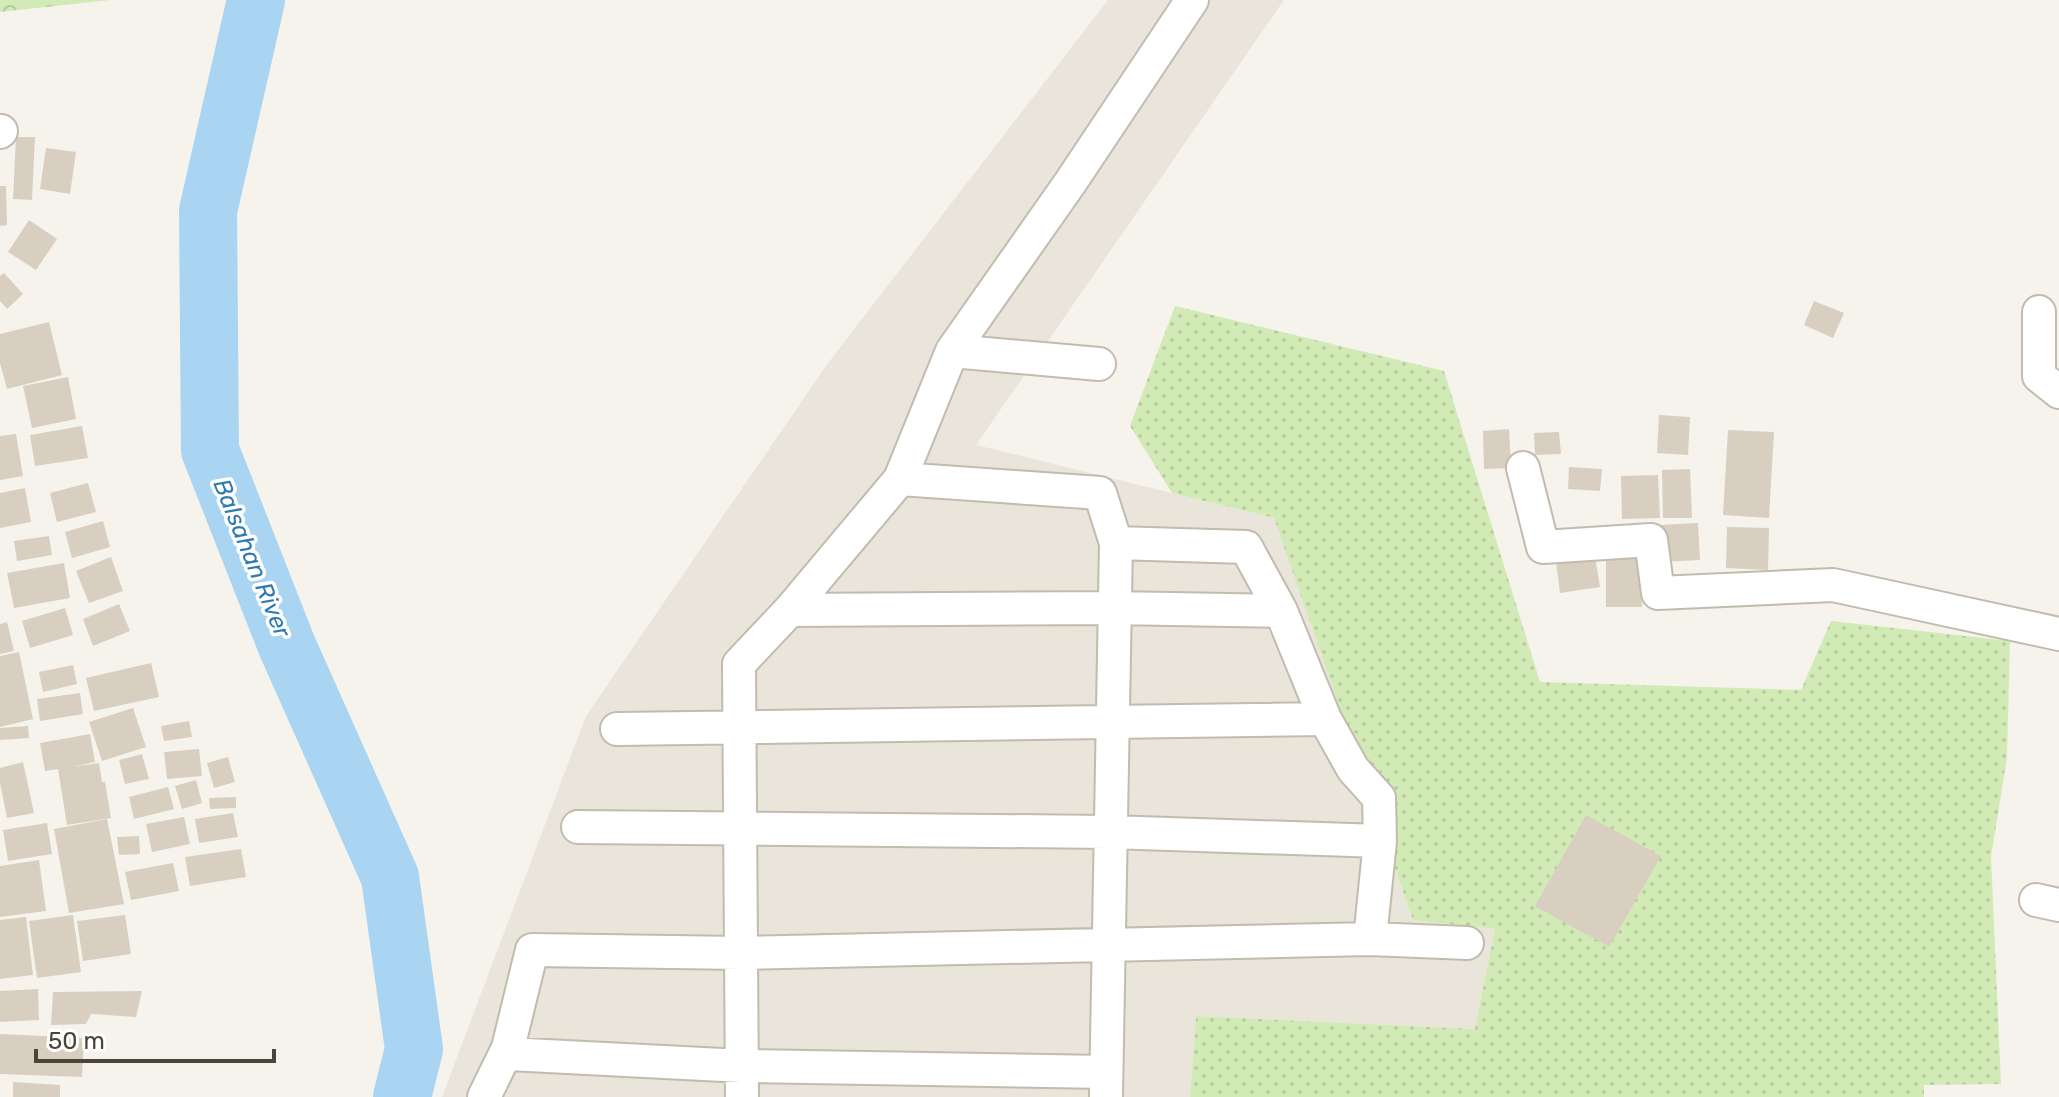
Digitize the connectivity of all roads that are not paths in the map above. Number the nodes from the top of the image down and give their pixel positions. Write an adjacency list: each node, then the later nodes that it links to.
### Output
1 (1192, 0): 3 (street)
2 (2039, 312): 5 (street)
3 (952, 351): 4 (street); 7 (street)
4 (1099, 364)
5 (2059, 392)
6 (1523, 468): 12 (street)
7 (900, 479): 8 (street); 10 (street)
8 (1116, 543): 9 (street); 11 (street)
9 (1114, 608): 10 (street); 11 (street); 14 (street)
10 (790, 610): 15 (street)
11 (1281, 611): 13 (street)
12 (2059, 634)
13 (1325, 719): 14 (street); 20 (street)
14 (1112, 722): 15 (street); 19 (street)
15 (739, 727): 16 (street); 18 (street)
16 (617, 729)
17 (578, 827): 18 (street)
18 (740, 830): 19 (street); 24 (street)
19 (1110, 832): 20 (street); 23 (street)
20 (1380, 841): 21 (street)
21 (1370, 939): 22 (street); 23 (street)
22 (1467, 943)
23 (1108, 945): 24 (street); 27 (street)
24 (741, 953): 25 (street); 26 (street)
25 (506, 1054): 26 (street); 28 (street)
26 (742, 1082): 27 (street)
27 (1106, 1085)
28 (484, 1097)

